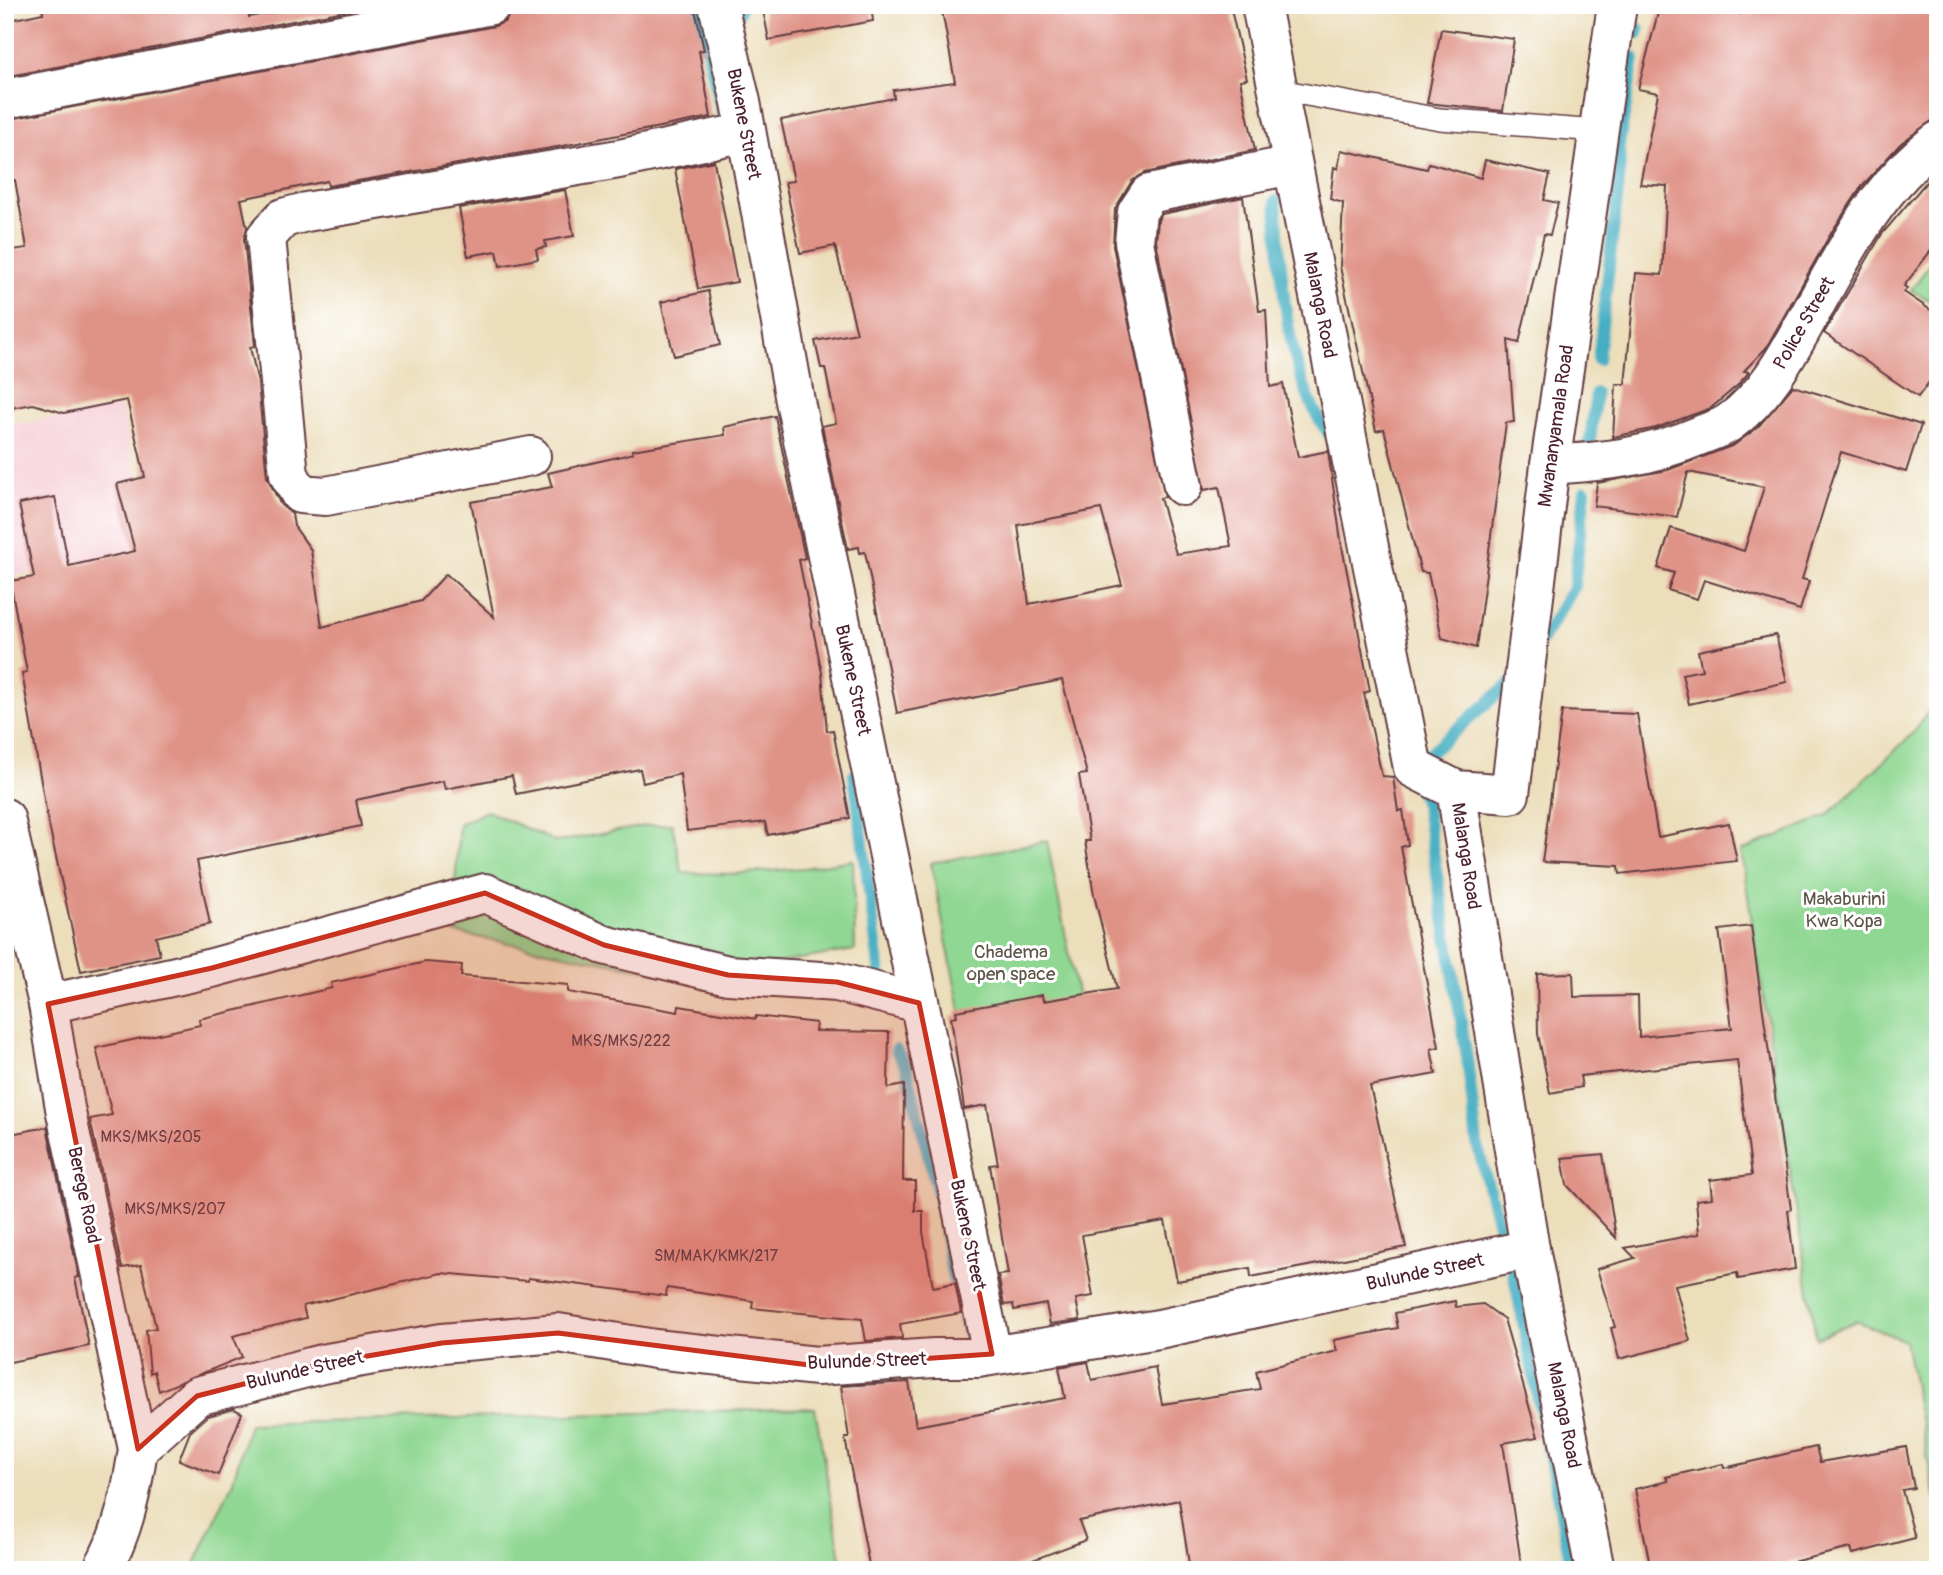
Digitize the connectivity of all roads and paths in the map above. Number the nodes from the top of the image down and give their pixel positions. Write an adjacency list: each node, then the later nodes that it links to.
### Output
1 (491, 5): 6 (street)
2 (718, 5): 8 (street, Bukene Street)
3 (1261, 5): 5 (street, Malanga Road)
4 (1617, 5): 7 (street, Mwananyamala Road)
5 (1279, 90): 7 (lane); 10 (street, Malanga Road)
6 (5, 99)
7 (1598, 131): 12 (street, Mwananyamala Road)
8 (746, 132): 11 (street); 16 (street, Bukene Street)
9 (1938, 141): 12 (street, Police Street)
10 (1292, 165): 13 (street); 14 (street, Malanga Road)
11 (531, 456)
12 (1550, 465): 14 (street, Mwananyamala Road)
13 (1183, 486)
14 (1456, 790): 18 (street, Malanga Road)
15 (5, 818): 17 (street, Berege Road)
16 (919, 1003): 17 (street); 19 (street, Bukene Street)
17 (48, 1004): 20 (street, Berege Road)
18 (1530, 1249): 19 (street, Bulunde Street); 22 (street, Malanga Road)
19 (992, 1354): 20 (street, Bulunde Street)
20 (138, 1449): 21 (street, Berege Road)
21 (102, 1570)
22 (1595, 1570)

